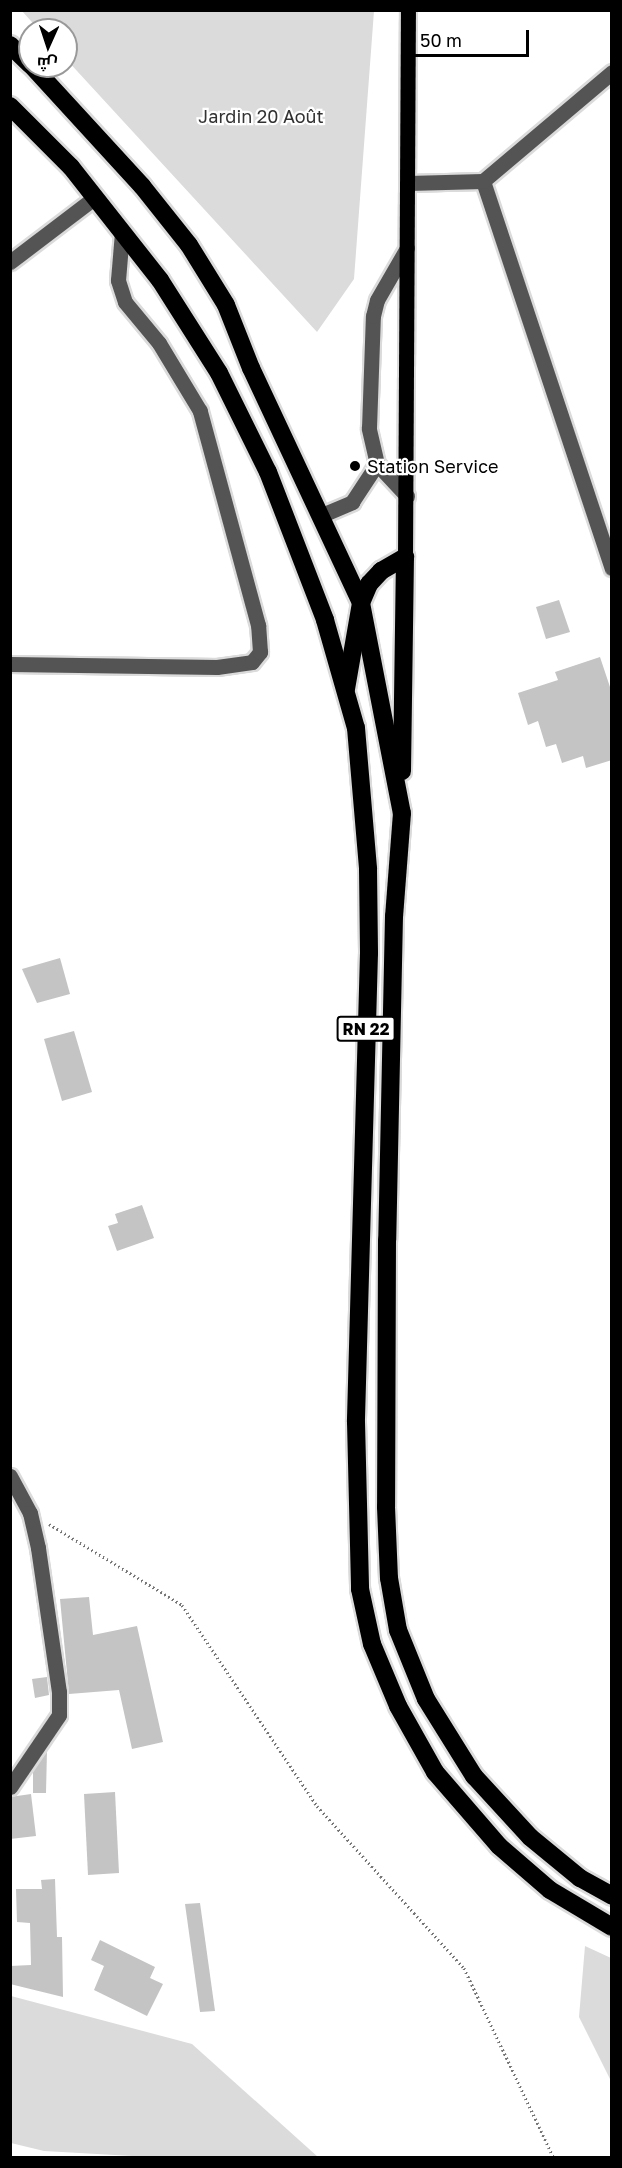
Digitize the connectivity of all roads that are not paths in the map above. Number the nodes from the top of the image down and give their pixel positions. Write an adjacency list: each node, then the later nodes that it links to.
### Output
1 (408, 10): 6 (main road)
2 (612, 72): 5 (street)
3 (43, 78): 13 (highway, RN 22)
4 (10, 106): 7 (highway, RN 22)
5 (483, 181): 6 (street); 15 (street)
6 (408, 183): 9 (main road)
7 (94, 198): 8 (highway, RN 22); 10 (street)
8 (122, 232): 17 (street); 18 (highway, RN 22)
9 (407, 248): 11 (street); 12 (main road)
10 (10, 262)
11 (377, 464): 12 (street); 13 (street)
12 (407, 496): 14 (main road)
13 (322, 514): 16 (highway, RN 22)
14 (405, 557): 16 (highway); 19 (highway)
15 (612, 568)
16 (361, 603): 18 (highway); 19 (highway, RN 22)
17 (10, 664)
18 (345, 691): 23 (highway, RN 22)
19 (402, 813): 22 (highway, RN 22)
20 (10, 1476): 21 (street)
21 (10, 1787)
22 (612, 1896)
23 (612, 1928)

